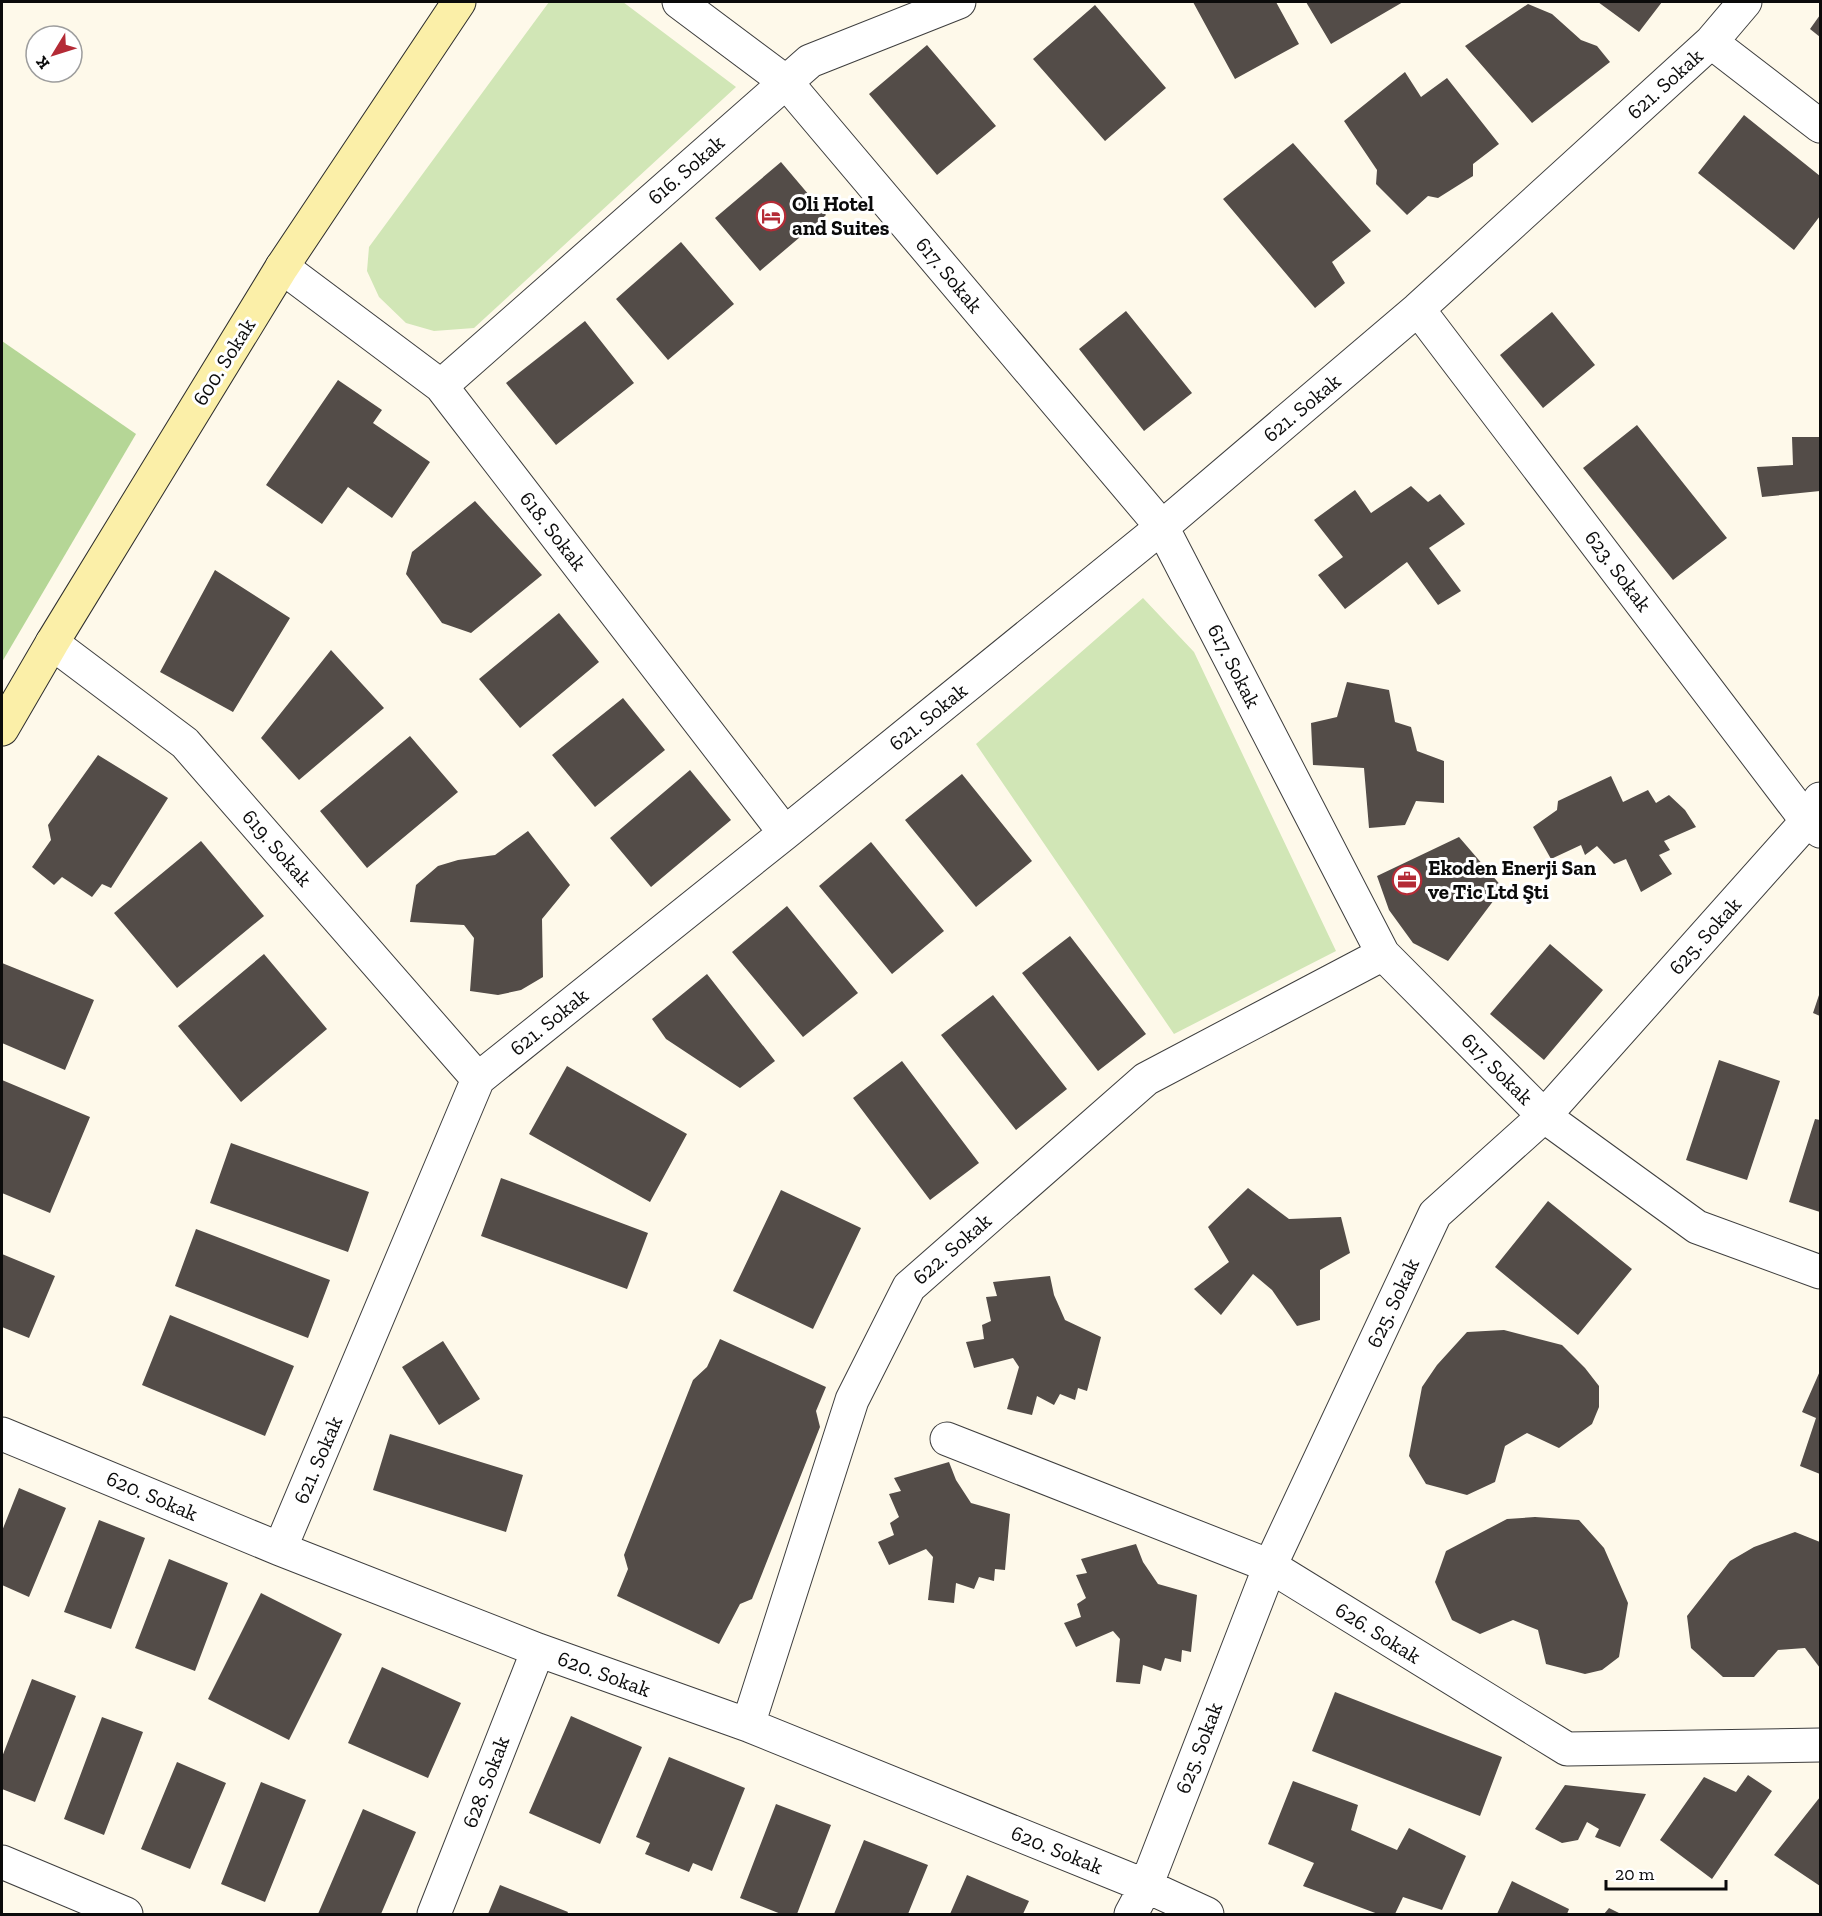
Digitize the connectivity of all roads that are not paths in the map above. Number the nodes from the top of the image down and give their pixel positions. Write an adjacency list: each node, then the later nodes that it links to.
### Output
1 (459, 2): 8 (street, 600. Sokak)
2 (679, 2): 6 (street, 617. Sokak)
3 (959, 2): 6 (street, 616. Sokak)
4 (1745, 2): 5 (street, 621. Sokak)
5 (1711, 42): 7 (street); 9 (street, 621. Sokak)
6 (786, 82): 10 (street, 616. Sokak); 11 (street, 617. Sokak)
7 (1821, 126)
8 (282, 267): 10 (street, 618. Sokak); 12 (street, 600. Sokak)
9 (1418, 309): 11 (street, 621. Sokak); 14 (street, 623. Sokak)
10 (441, 386): 15 (street, 618. Sokak)
11 (1162, 527): 15 (street, 621. Sokak); 16 (street, 617. Sokak)
12 (52, 643): 13 (street, 600. Sokak); 17 (street, 619. Sokak)
13 (2, 729)
14 (1816, 817): 18 (street, 625. Sokak)
15 (785, 833): 17 (street, 621. Sokak)
16 (1383, 954): 18 (street, 617. Sokak); 25 (street, 622. Sokak)
17 (478, 1079): 22 (street, 621. Sokak)
18 (1544, 1116): 19 (street, 617. Sokak); 23 (street, 625. Sokak)
19 (1821, 1272)
20 (2, 1434): 22 (street, 620. Sokak)
21 (947, 1439): 23 (street, 626. Sokak)
22 (280, 1549): 24 (street, 620. Sokak)
23 (1270, 1566): 26 (street, 626. Sokak); 28 (street, 625. Sokak)
24 (538, 1650): 25 (street, 620. Sokak); 30 (street, 628. Sokak)
25 (748, 1725): 28 (street, 620. Sokak)
26 (1821, 1744)
27 (2, 1862): 29 (street)
28 (1139, 1900): 31 (street, 620. Sokak)
29 (126, 1914)
30 (434, 1914)
31 (1207, 1914)

